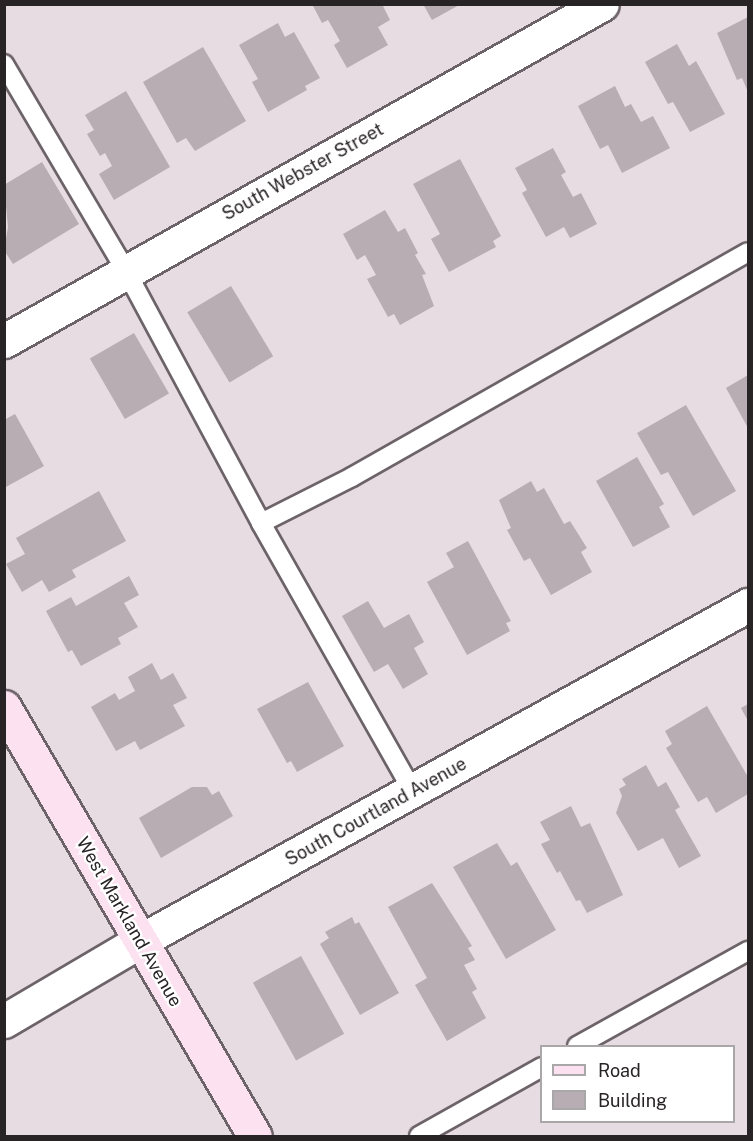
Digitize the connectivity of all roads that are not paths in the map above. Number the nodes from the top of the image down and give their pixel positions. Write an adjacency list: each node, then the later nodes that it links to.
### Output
1 (602, 4): 4 (street, South Webster Street)
2 (4, 64): 4 (lane)
3 (748, 252): 6 (lane)
4 (126, 271): 5 (street, South Webster Street); 6 (lane)
5 (4, 341)
6 (261, 523): 9 (lane)
7 (748, 604): 9 (street, South Courtland Avenue)
8 (4, 707): 10 (main road, West Markland Avenue)
9 (413, 792): 10 (street, South Courtland Avenue)
10 (140, 941): 12 (street, South Courtland Avenue); 15 (main road, West Markland Avenue)
11 (748, 951): 13 (lane)
12 (4, 1021)
13 (581, 1045)
14 (540, 1068): 16 (lane)
15 (255, 1137)
16 (419, 1137)

